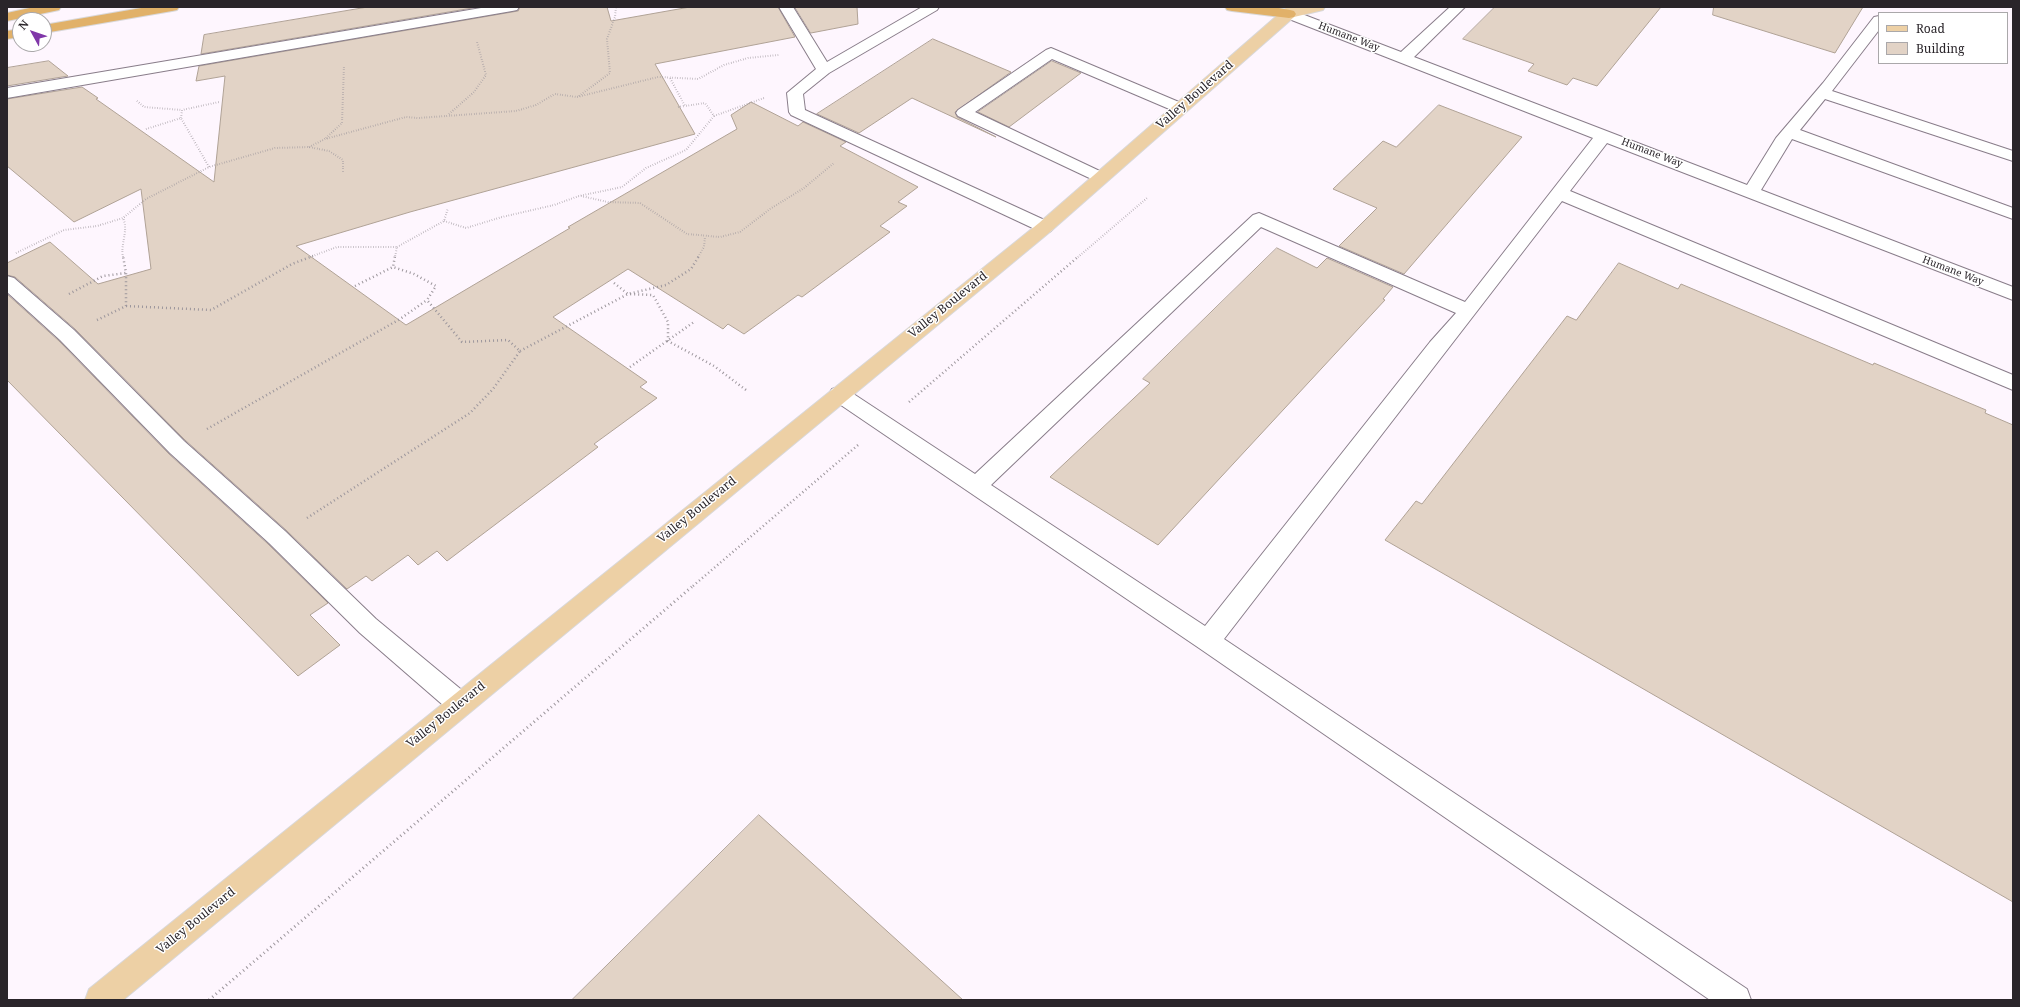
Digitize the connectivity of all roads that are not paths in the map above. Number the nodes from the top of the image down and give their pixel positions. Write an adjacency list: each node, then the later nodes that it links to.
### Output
1 (54, 7): 10 (highway)
2 (172, 7): 12 (highway)
3 (512, 7): 15 (street)
4 (786, 7): 14 (street)
5 (932, 7): 14 (street)
6 (1232, 7): 9 (highway)
7 (1318, 7): 9 (main road, Valley Boulevard)
8 (1458, 7): 13 (street)
9 (1288, 9): 13 (street, Humane Way); 17 (main road, Valley Boulevard)
10 (7, 17)
11 (1878, 21): 16 (street)
12 (52, 28)
13 (1404, 58): 19 (street, Humane Way)
14 (824, 70): 25 (street)
15 (7, 93)
16 (1822, 93): 18 (street); 20 (street)
17 (1180, 108): 21 (main road, Valley Boulevard); 21 (street)
18 (1789, 132): 22 (street); 24 (street)
19 (1604, 135): 22 (street, Humane Way); 23 (street)
20 (2013, 156)
21 (1100, 178): 25 (main road, Valley Boulevard)
22 (1751, 192): 27 (street, Humane Way)
23 (1558, 193): 28 (street); 29 (street)
24 (2013, 214)
25 (1045, 227): 30 (main road, Valley Boulevard)
26 (7, 282): 33 (street)
27 (2013, 294)
28 (1468, 311): 31 (street); 32 (street)
29 (2013, 383)
30 (839, 394): 31 (street); 33 (main road, Valley Boulevard)
31 (977, 486): 32 (street)
32 (1208, 641): 35 (street)
33 (460, 704): 34 (main road, Valley Boulevard)
34 (100, 1000)
35 (1736, 1000)

